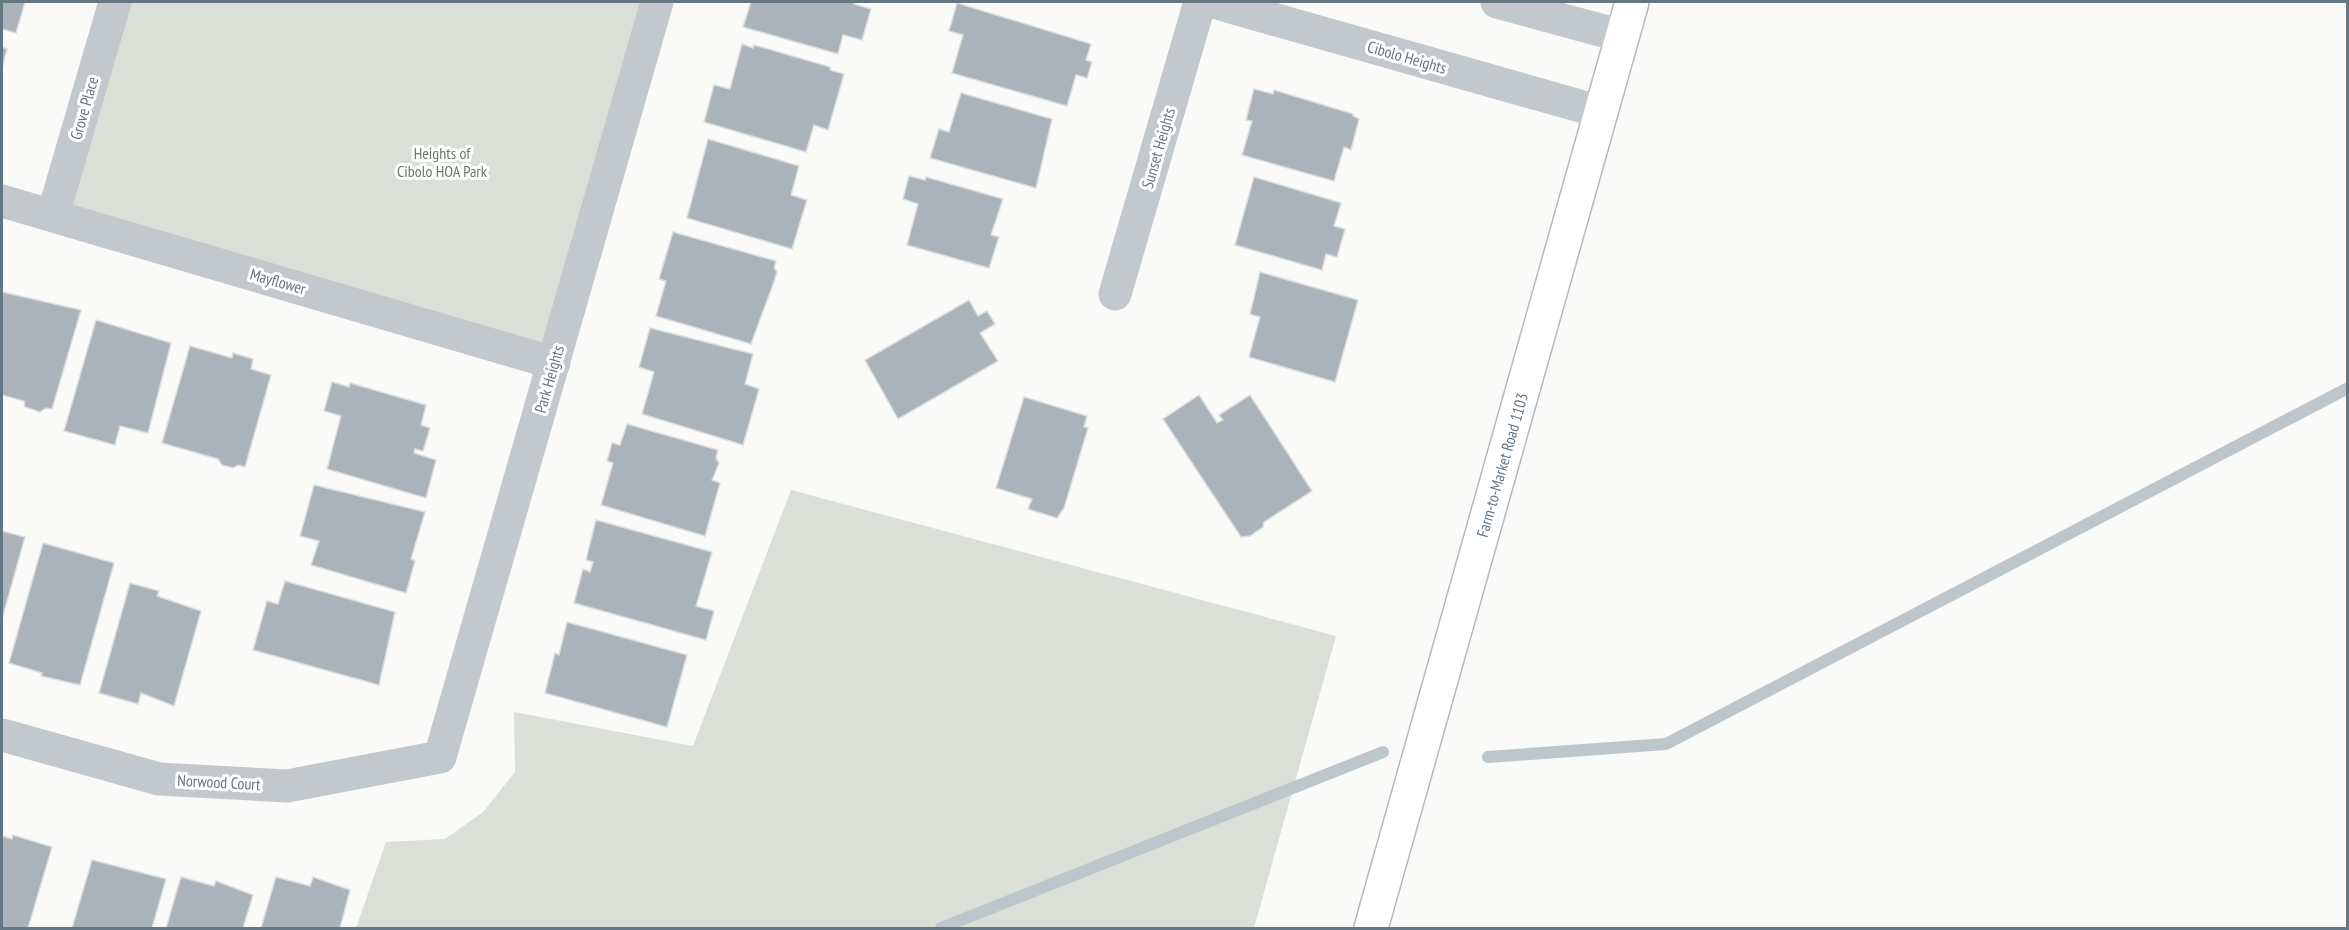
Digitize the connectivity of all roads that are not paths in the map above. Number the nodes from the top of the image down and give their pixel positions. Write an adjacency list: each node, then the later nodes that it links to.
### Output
1 (115, 2): 10 (street, Grove Place)
2 (657, 2): 12 (street, Park Heights)
3 (1200, 2): 11 (street, Sunset Heights)
4 (1213, 2): 8 (street, Cibolo Heights)
5 (1497, 2): 7 (street)
6 (1632, 2): 7 (main road, Farm-to-Market Road 1103)
7 (1622, 36): 8 (main road, Farm-to-Market Road 1103)
8 (1601, 112): 15 (main road, Farm-to-Market Road 1103)
9 (2, 201): 10 (street, Mayflower)
10 (53, 215): 12 (street, Mayflower)
11 (1115, 294)
12 (554, 363): 14 (street, Park Heights)
13 (2, 735): 14 (street, Norwood Court)
14 (440, 757)
15 (1371, 928)

